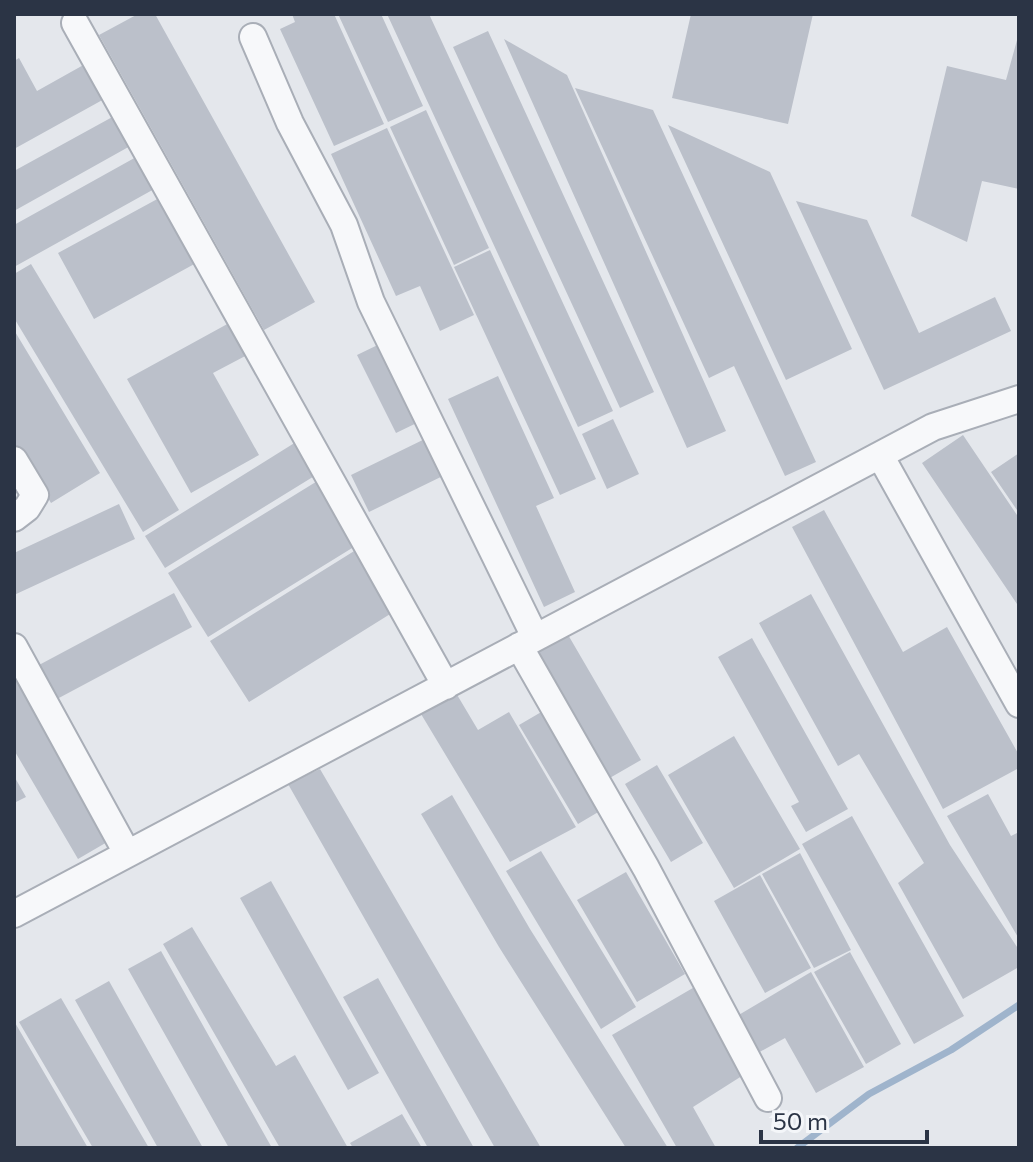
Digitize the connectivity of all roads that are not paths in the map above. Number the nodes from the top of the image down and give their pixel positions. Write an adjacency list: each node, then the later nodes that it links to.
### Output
1 (75, 23): 9 (street)
2 (253, 37): 7 (street)
3 (1019, 399): 4 (street)
4 (881, 457): 7 (street); 10 (street)
5 (14, 460): 6 (street)
6 (14, 518)
7 (527, 642): 9 (street); 13 (street)
8 (14, 647): 11 (street)
9 (446, 686): 11 (street)
10 (1019, 704)
11 (127, 853): 12 (street)
12 (14, 914)
13 (768, 1098)

